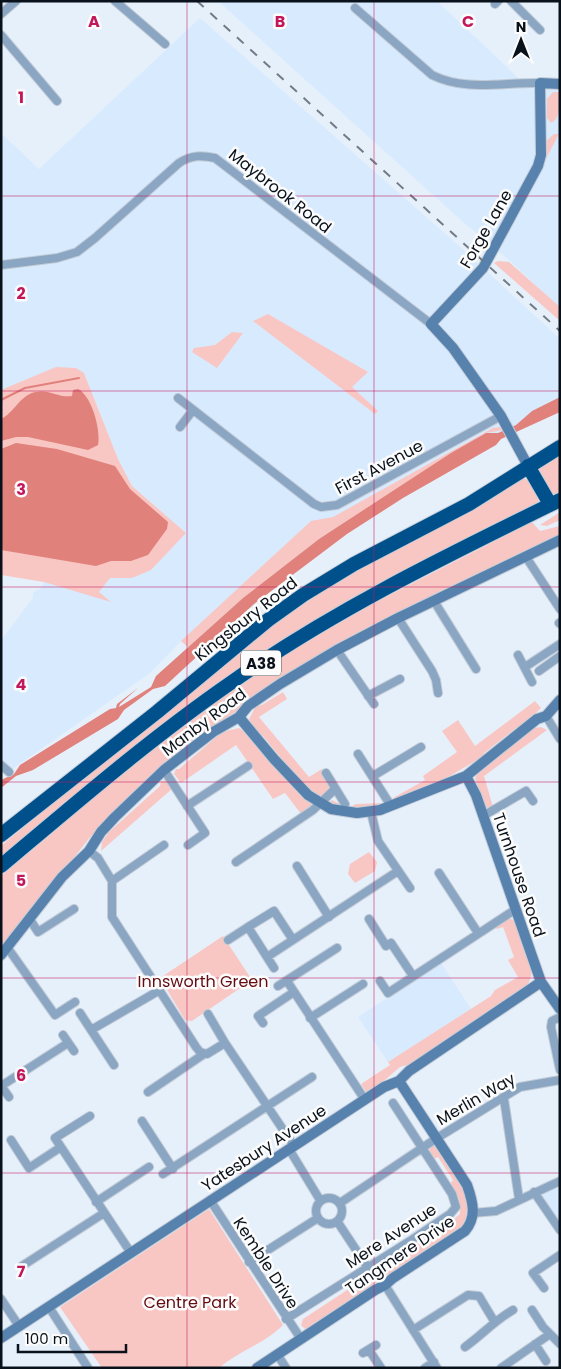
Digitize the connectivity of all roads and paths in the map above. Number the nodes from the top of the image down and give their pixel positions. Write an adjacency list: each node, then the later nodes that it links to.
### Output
1 (16, 1): 5 (street)
2 (115, 1): 10 (street)
3 (511, 1): 7 (street)
4 (355, 8): 11 (street)
5 (1, 14)
6 (541, 17): 7 (street)
7 (533, 22): 8 (street)
8 (540, 30)
9 (1, 35): 13 (street)
10 (165, 44)
11 (540, 83): 12 (street); 15 (street, Forge Lane)
12 (560, 84)
13 (57, 101)
14 (1, 265): 15 (street, Maybrook Road)
15 (431, 324): 18 (street)
16 (178, 398): 17 (street, First Avenue)
17 (193, 410): 18 (street, First Avenue); 19 (street)
18 (502, 419): 21 (street)
19 (180, 427)
20 (560, 448): 21 (highway, Kingsbury Road / A38)
21 (528, 466): 22 (highway); 63 (highway, Kingsbury Road / A38)
22 (555, 502): 68 (highway, A38)
23 (560, 540): 24 (street, Manby Road)
24 (526, 557): 25 (street, Manby Road); 26 (street)
25 (434, 601): 27 (street, Manby Road); 35 (street)
26 (560, 609)
27 (398, 618): 29 (street, Manby Road); 39 (street)
28 (560, 644): 30 (street)
29 (337, 650): 40 (street); 44 (street, Manby Road)
30 (545, 654): 33 (street); 34 (street)
31 (518, 655): 34 (street)
32 (560, 656): 33 (street)
33 (552, 661): 36 (street)
34 (524, 667): 38 (street)
35 (476, 669)
36 (539, 671)
37 (400, 679): 40 (street)
38 (532, 682)
39 (439, 692)
40 (368, 696): 42 (street)
41 (560, 700): 43 (street)
42 (374, 704)
43 (546, 716): 45 (street); 54 (street)
44 (239, 717): 50 (street, Manby Road); 57 (street)
45 (560, 739)
46 (420, 747): 53 (street)
47 (358, 754): 53 (street)
48 (1, 765): 51 (street)
49 (248, 766): 59 (street)
50 (164, 770): 59 (street); 66 (street, Manby Road)
51 (9, 772)
52 (326, 773): 55 (street)
53 (374, 776): 60 (street)
54 (466, 776): 60 (street); 62 (street, Turnhouse Road)
55 (335, 790): 57 (street); 58 (street)
56 (533, 801): 62 (street)
57 (320, 804): 61 (street); 67 (street)
58 (345, 804)
59 (187, 806): 65 (street)
60 (391, 806): 61 (street)
61 (371, 812): 70 (street)
62 (483, 816): 75 (street, Turnhouse Road)
63 (1, 835)
64 (164, 845): 72 (street)
65 (188, 845)
66 (89, 851): 72 (street); 77 (street, Manby Road)
67 (236, 862)
68 (1, 866)
69 (297, 866): 76 (street)
70 (398, 871): 73 (street); 76 (street)
71 (439, 873): 80 (street)
72 (112, 881): 93 (street)
73 (410, 888)
74 (74, 909): 77 (street)
75 (516, 909): 80 (street); 90 (street, Turnhouse Road)
76 (329, 917): 82 (street)
77 (29, 918): 84 (street, Manby Road)
78 (369, 919): 87 (street)
79 (248, 927): 81 (street); 82 (street); 85 (street)
80 (478, 933): 87 (street)
81 (228, 940)
82 (293, 940): 85 (street)
83 (336, 948): 88 (street)
84 (4, 951): 95 (street)
85 (267, 957): 86 (street)
86 (274, 968)
87 (413, 976): 89 (street)
88 (286, 981): 92 (street); 94 (street)
89 (380, 981)
90 (541, 982): 96 (street, Turnhouse Road); 112 (street, Yatesbury Avenue)
91 (363, 984): 100 (street)
92 (278, 986)
93 (160, 990): 102 (street); 107 (street)
94 (294, 992): 100 (street); 101 (street)
95 (75, 1002)
96 (560, 1009)
97 (80, 1012): 102 (street)
98 (208, 1014): 105 (street)
99 (560, 1017): 109 (street)
100 (310, 1018): 117 (street)
101 (264, 1023)
102 (91, 1030): 108 (street)
103 (63, 1035): 104 (street)
104 (68, 1043): 106 (street); 113 (street)
105 (225, 1043): 107 (street); 119 (street)
106 (74, 1051)
107 (204, 1054): 114 (street)
108 (114, 1065)
109 (560, 1070)
110 (312, 1077): 119 (street)
111 (560, 1080): 116 (street, Merlin Way)
112 (399, 1081): 117 (street, Yatesbury Avenue); 122 (street, Tangmere Drive)
113 (1, 1086): 115 (street)
114 (148, 1092)
115 (9, 1097)
116 (504, 1099): 122 (street, Merlin Way); 132 (street)
117 (365, 1100): 125 (street, Yatesbury Avenue)
118 (393, 1103): 126 (street, Mere Avenue)
119 (268, 1106): 125 (street); 128 (street)
120 (90, 1116): 124 (street)
121 (142, 1121): 128 (street)
122 (437, 1138): 126 (street, Merlin Way); 138 (street, Tangmere Drive)
123 (11, 1140): 124 (street)
124 (61, 1147): 135 (street)
125 (292, 1148): 133 (street, Yatesbury Avenue); 134 (street)
126 (422, 1148): 136 (street, Merlin Way); 146 (street, Mere Avenue)
127 (149, 1167): 135 (street)
128 (173, 1169): 129 (street)
129 (163, 1174)
130 (560, 1181): 131 (street)
131 (534, 1192): 132 (street); 141 (street)
132 (519, 1199): 138 (street)
133 (210, 1200): 142 (street, Yatesbury Avenue); 144 (street, Kemble Drive)
134 (320, 1200): 136 (street); 139 (street)
135 (96, 1202): 137 (street)
136 (340, 1203): 140 (street)
137 (104, 1213): 142 (street); 145 (street)
138 (473, 1213): 147 (street, Tangmere Drive)
139 (318, 1218): 140 (street); 144 (street)
140 (337, 1221): 146 (street)
141 (560, 1230)
142 (131, 1253): 150 (street, Yatesbury Avenue)
143 (560, 1255): 148 (street)
144 (249, 1262): 153 (street, Kemble Drive)
145 (22, 1266)
146 (368, 1268): 153 (street, Mere Avenue)
147 (385, 1285): 156 (street); 159 (street, Tangmere Drive)
148 (544, 1288)
149 (1, 1300): 155 (street)
150 (49, 1307): 155 (street, Yatesbury Avenue); 167 (street)
151 (514, 1310): 154 (street)
152 (532, 1310): 157 (street)
153 (286, 1319): 159 (street, Kemble Drive)
154 (494, 1321): 156 (street); 162 (street)
155 (19, 1326): 158 (street, Yatesbury Avenue)
156 (413, 1330): 166 (street)
157 (550, 1334): 160 (street); 161 (street)
158 (1, 1338)
159 (301, 1339): 164 (street, Tangmere Drive)
160 (535, 1344): 165 (street); 172 (street)
161 (560, 1344)
162 (465, 1347)
163 (369, 1349): 170 (street)
164 (277, 1354): 168 (street, Tangmere Drive); 169 (street)
165 (546, 1361)
166 (436, 1365): 171 (street)
167 (86, 1367)
168 (257, 1368)
169 (286, 1368)
170 (382, 1368)
171 (425, 1368)
172 (502, 1368)

